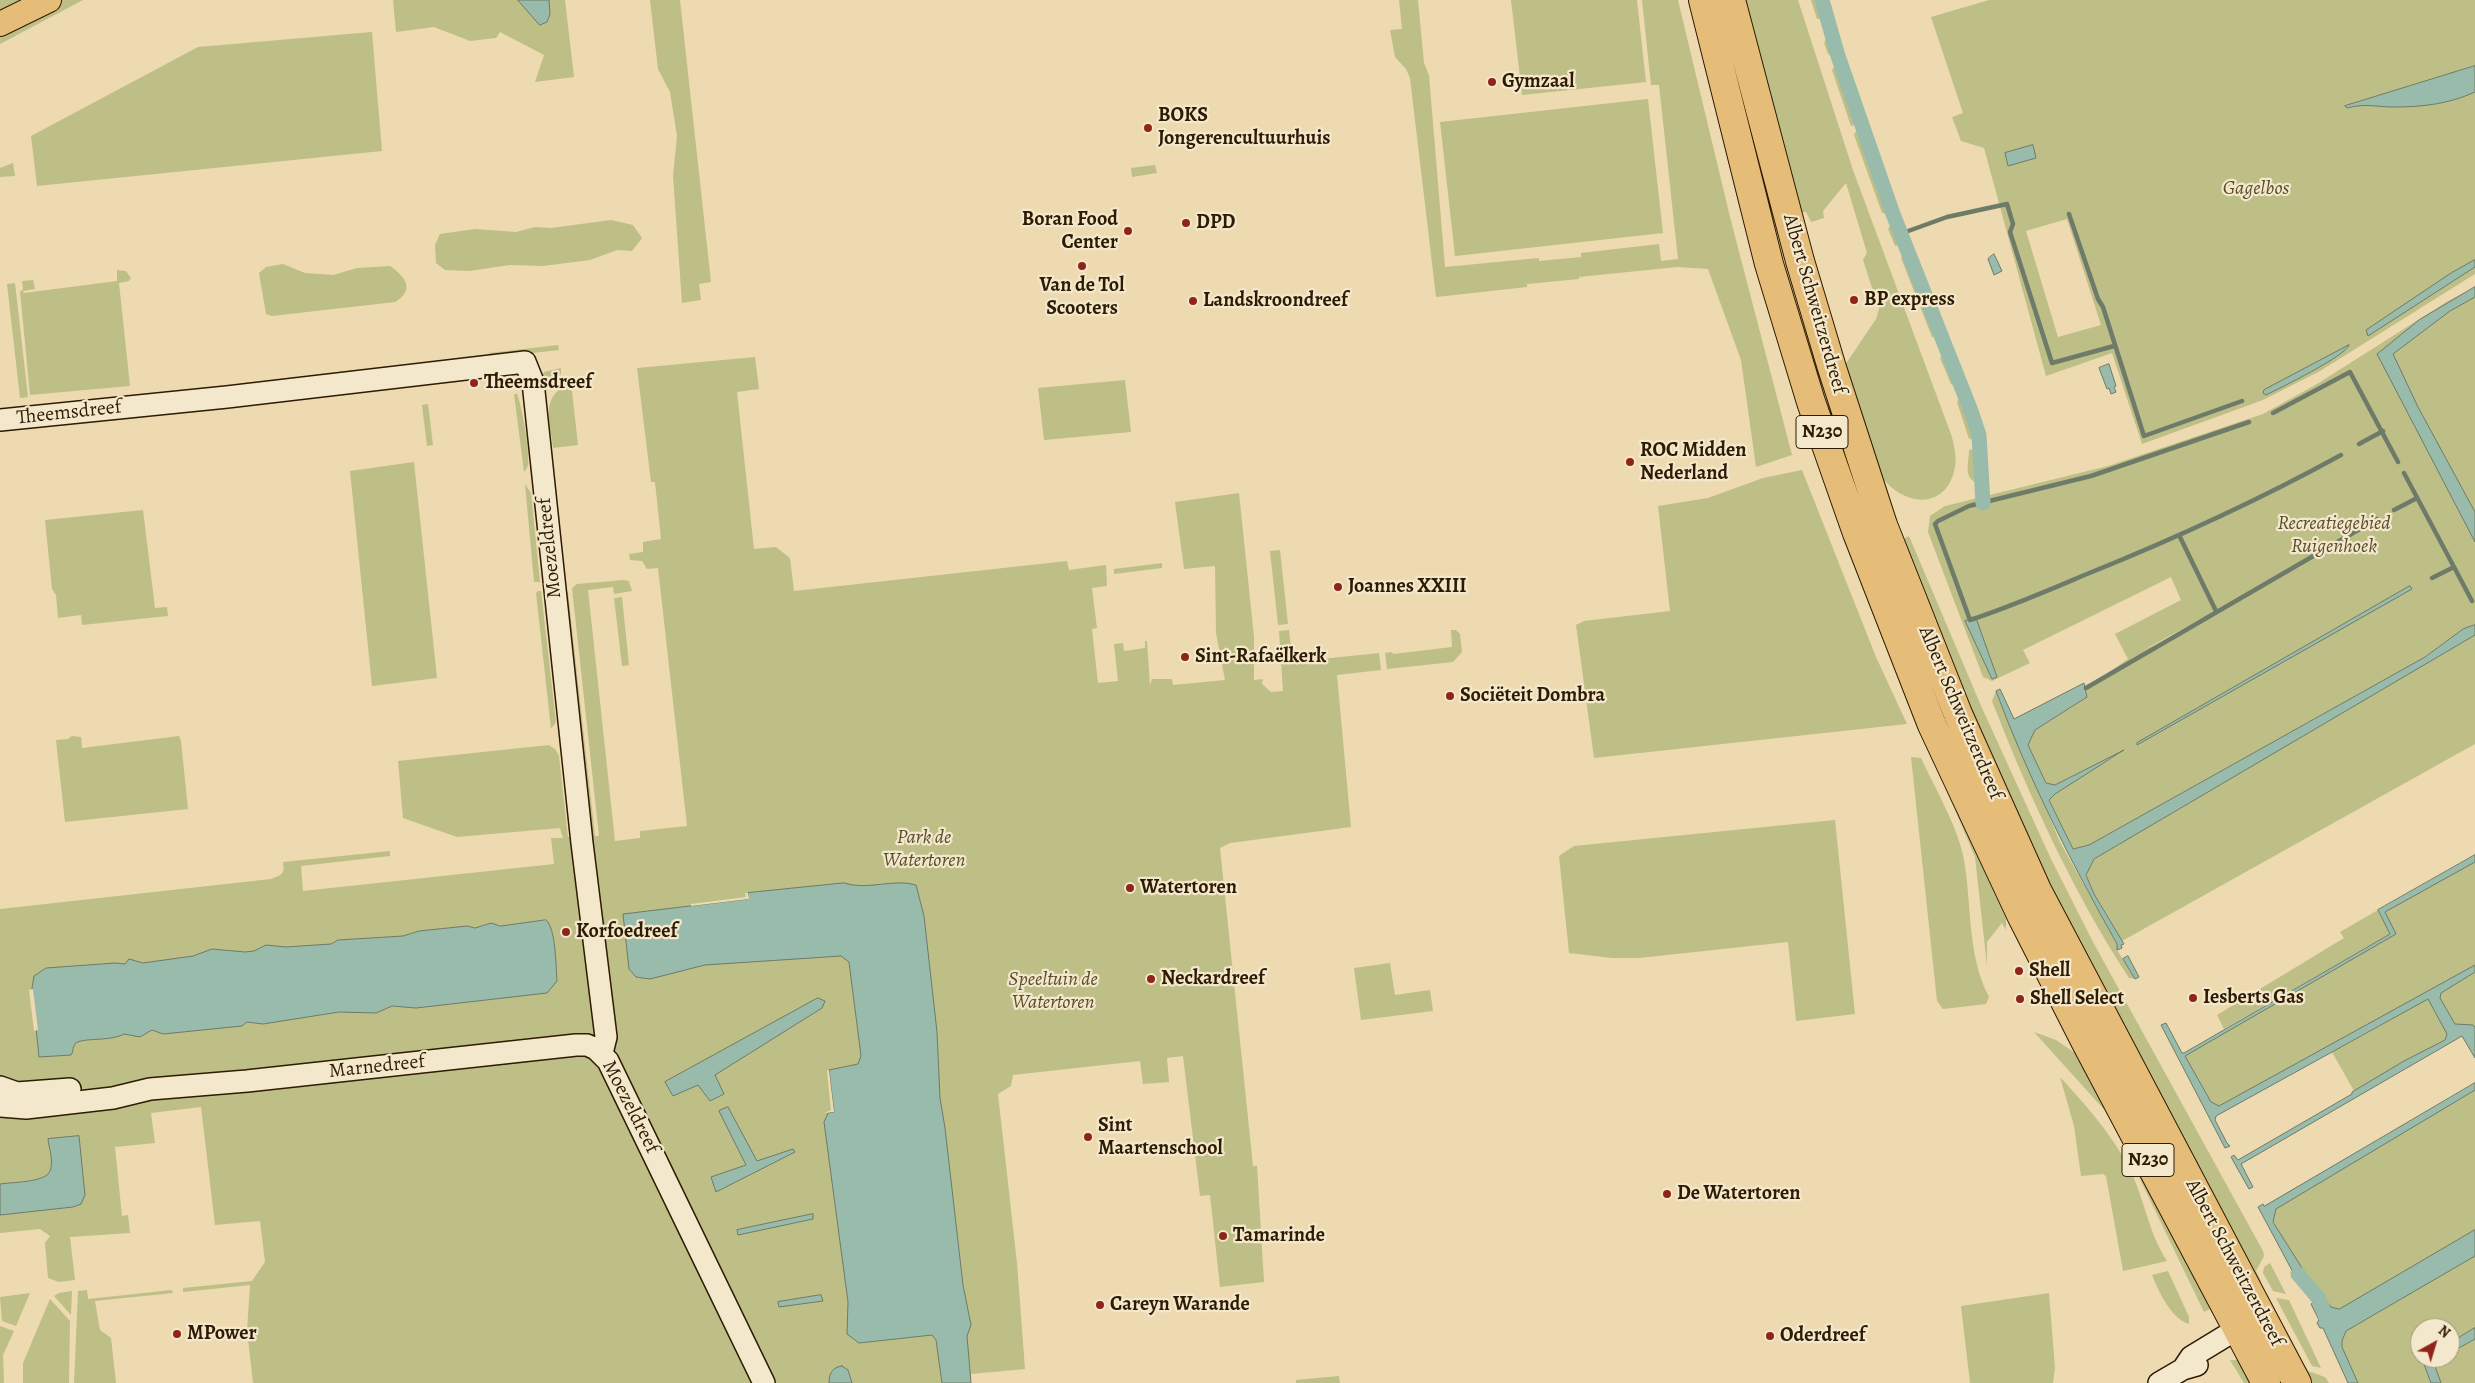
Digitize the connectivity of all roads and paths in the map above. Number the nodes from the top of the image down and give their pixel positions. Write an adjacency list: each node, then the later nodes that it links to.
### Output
1 (49, 0): 4 (main road)
2 (1703, 0): 12 (highway, Albert Schweitzerdreef / N230)
3 (1731, 0): 11 (highway, Albert Schweitzerdreef / N230)
4 (0, 24)
5 (525, 362): 6 (street, Theemsdreef); 7 (street, Moezeldreef)
6 (0, 420)
7 (594, 1049): 9 (street, Marnedreef); 14 (street, Moezeldreef)
8 (0, 1087): 9 (street, Marnedreef)
9 (150, 1089): 10 (street, Marnedreef)
10 (0, 1106)
11 (2257, 1308): 12 (street); 13 (highway, Albert Schweitzerdreef / N230)
12 (2242, 1333): 13 (street); 15 (street); 16 (highway, Albert Schweitzerdreef / N230)
13 (2292, 1374)
14 (764, 1383)
15 (2159, 1383)
16 (2266, 1383)

